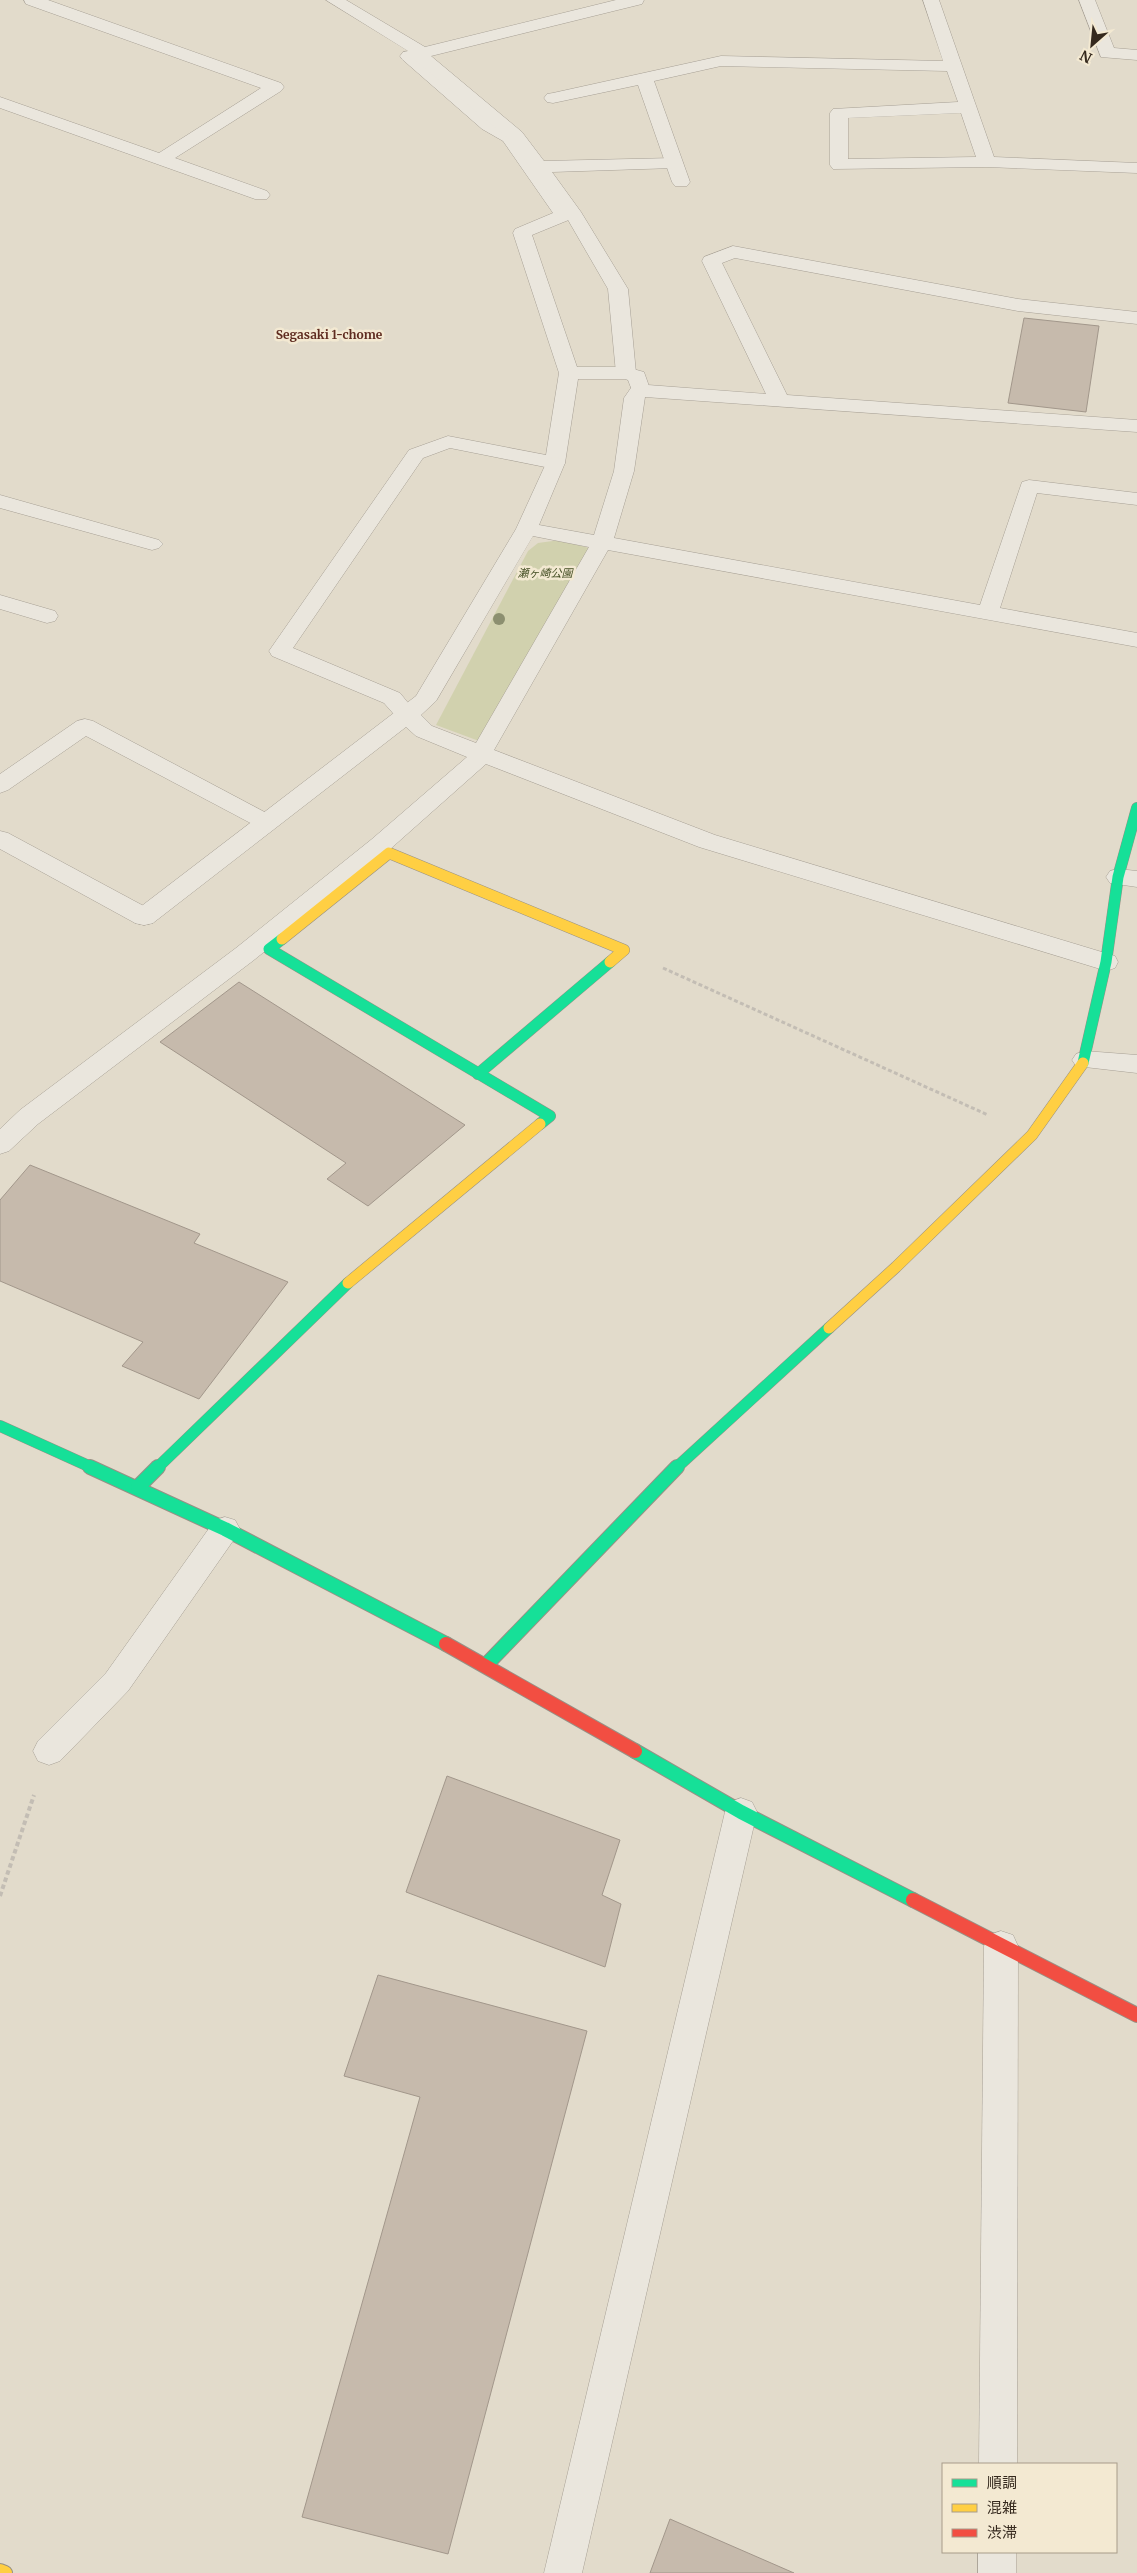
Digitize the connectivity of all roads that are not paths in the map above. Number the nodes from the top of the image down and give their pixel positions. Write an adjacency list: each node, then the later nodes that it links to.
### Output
1 (32, 0): 14 (street)
2 (334, 0): 7 (street)
3 (636, 0): 6 (street)
4 (931, 0): 9 (street)
5 (1086, 0): 8 (street)
6 (594, 5): 7 (street)
7 (417, 54): 17 (street); 22 (street)
8 (1137, 55)
9 (953, 66): 10 (street); 13 (street)
10 (644, 78): 11 (street); 16 (street)
11 (553, 98)
12 (0, 102): 14 (street)
13 (968, 107): 15 (street); 15 (street)
14 (162, 159): 20 (street)
15 (987, 162): 18 (street)
16 (674, 163): 17 (street); 19 (street)
17 (539, 167): 23 (street)
18 (1137, 168)
19 (681, 182)
20 (262, 195)
21 (1137, 318): 24 (street)
22 (569, 373): 23 (street); 26 (street)
23 (634, 381): 24 (street); 30 (street)
24 (779, 400): 25 (street)
25 (1137, 426)
26 (555, 463): 29 (street); 36 (street)
27 (1137, 499): 33 (street)
28 (0, 501): 31 (street)
29 (527, 529): 30 (street); 36 (street)
30 (602, 543): 33 (street); 37 (street)
31 (152, 544)
32 (0, 602): 34 (street)
33 (988, 613): 35 (street)
34 (47, 616)
35 (1137, 640)
36 (407, 715): 37 (street); 40 (street)
37 (481, 754): 43 (street); 47 (street)
38 (0, 785): 40 (street)
39 (1137, 808): 42 (street)
40 (266, 822): 41 (street)
41 (0, 839)
42 (1128, 878): 43 (street)
43 (1106, 962): 44 (street)
44 (1085, 1060): 45 (street); 51 (street)
45 (1137, 1064)
46 (478, 1074): 46 (street); 49 (street)
47 (0, 1144)
48 (0, 1426): 49 (street)
49 (138, 1487): 50 (street)
50 (225, 1529): 51 (street); 52 (street)
51 (486, 1665): 53 (street)
52 (49, 1751)
53 (741, 1812): 54 (street); 60 (street)
54 (1001, 1946): 55 (street); 56 (street)
55 (1137, 2015)
56 (998, 2463)
57 (997, 2553): 61 (street)
58 (0, 2570): 59 (street)
59 (5, 2573)
60 (563, 2573)
61 (997, 2573)

